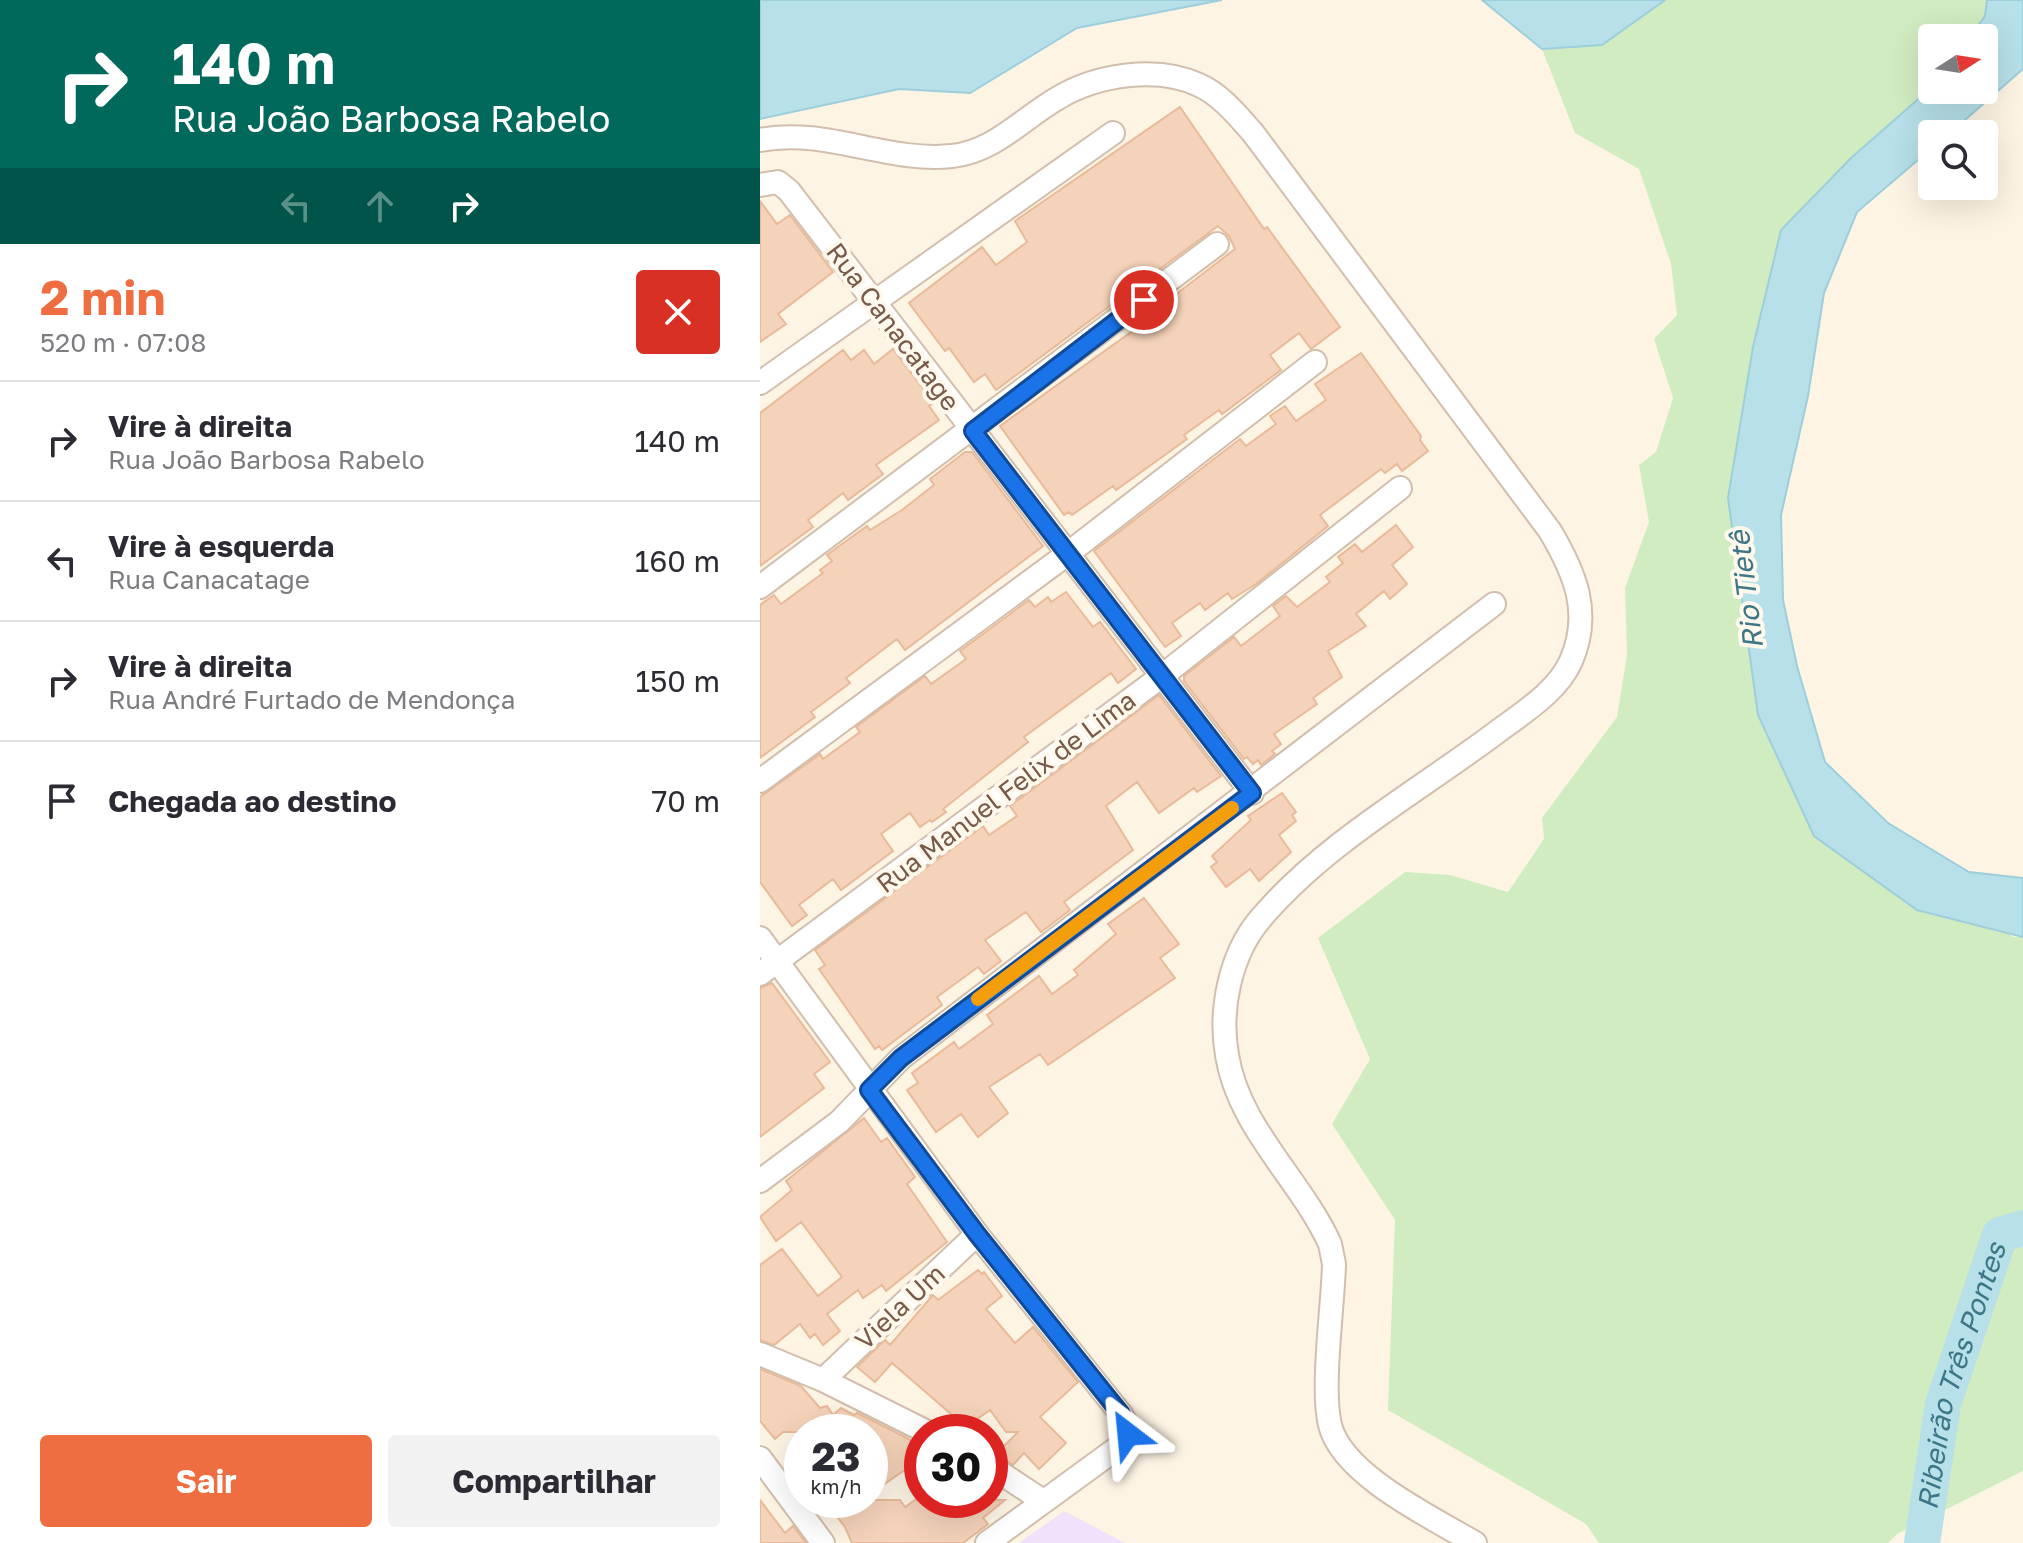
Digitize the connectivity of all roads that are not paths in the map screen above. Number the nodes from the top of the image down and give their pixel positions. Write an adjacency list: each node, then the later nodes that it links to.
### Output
1 (1113, 133): 5 (street)
2 (760, 140): 29 (street)
3 (760, 185): 5 (street, Rua Canacatage)
4 (1217, 244): 8 (street)
5 (873, 301): 7 (street); 8 (street, Rua Canacatage)
6 (1315, 362): 10 (street)
7 (760, 383)
8 (973, 431): 10 (street, Rua Canacatage); 11 (street)
9 (1400, 488): 13 (street, Rua Manuel Felix de Lima)
10 (1066, 555): 13 (street, Rua Canacatage); 14 (street)
11 (760, 587)
12 (1494, 604): 15 (street)
13 (1162, 676): 15 (street, Rua Canacatage); 17 (street, Rua Manuel Felix de Lima)
14 (760, 781)
15 (1252, 793): 18 (street)
16 (760, 938): 17 (street)
17 (768, 967): 18 (street)
18 (869, 1090): 19 (street); 20 (street)
19 (760, 1181)
20 (977, 1234): 22 (street, Viela Um); 26 (street)
21 (760, 1354): 22 (street)
22 (823, 1380): 23 (street)
23 (904, 1420)
24 (760, 1458): 27 (street)
25 (1008, 1478): 26 (street)
26 (1043, 1501): 28 (street)
27 (823, 1543)
28 (987, 1543)
29 (1475, 1543)

